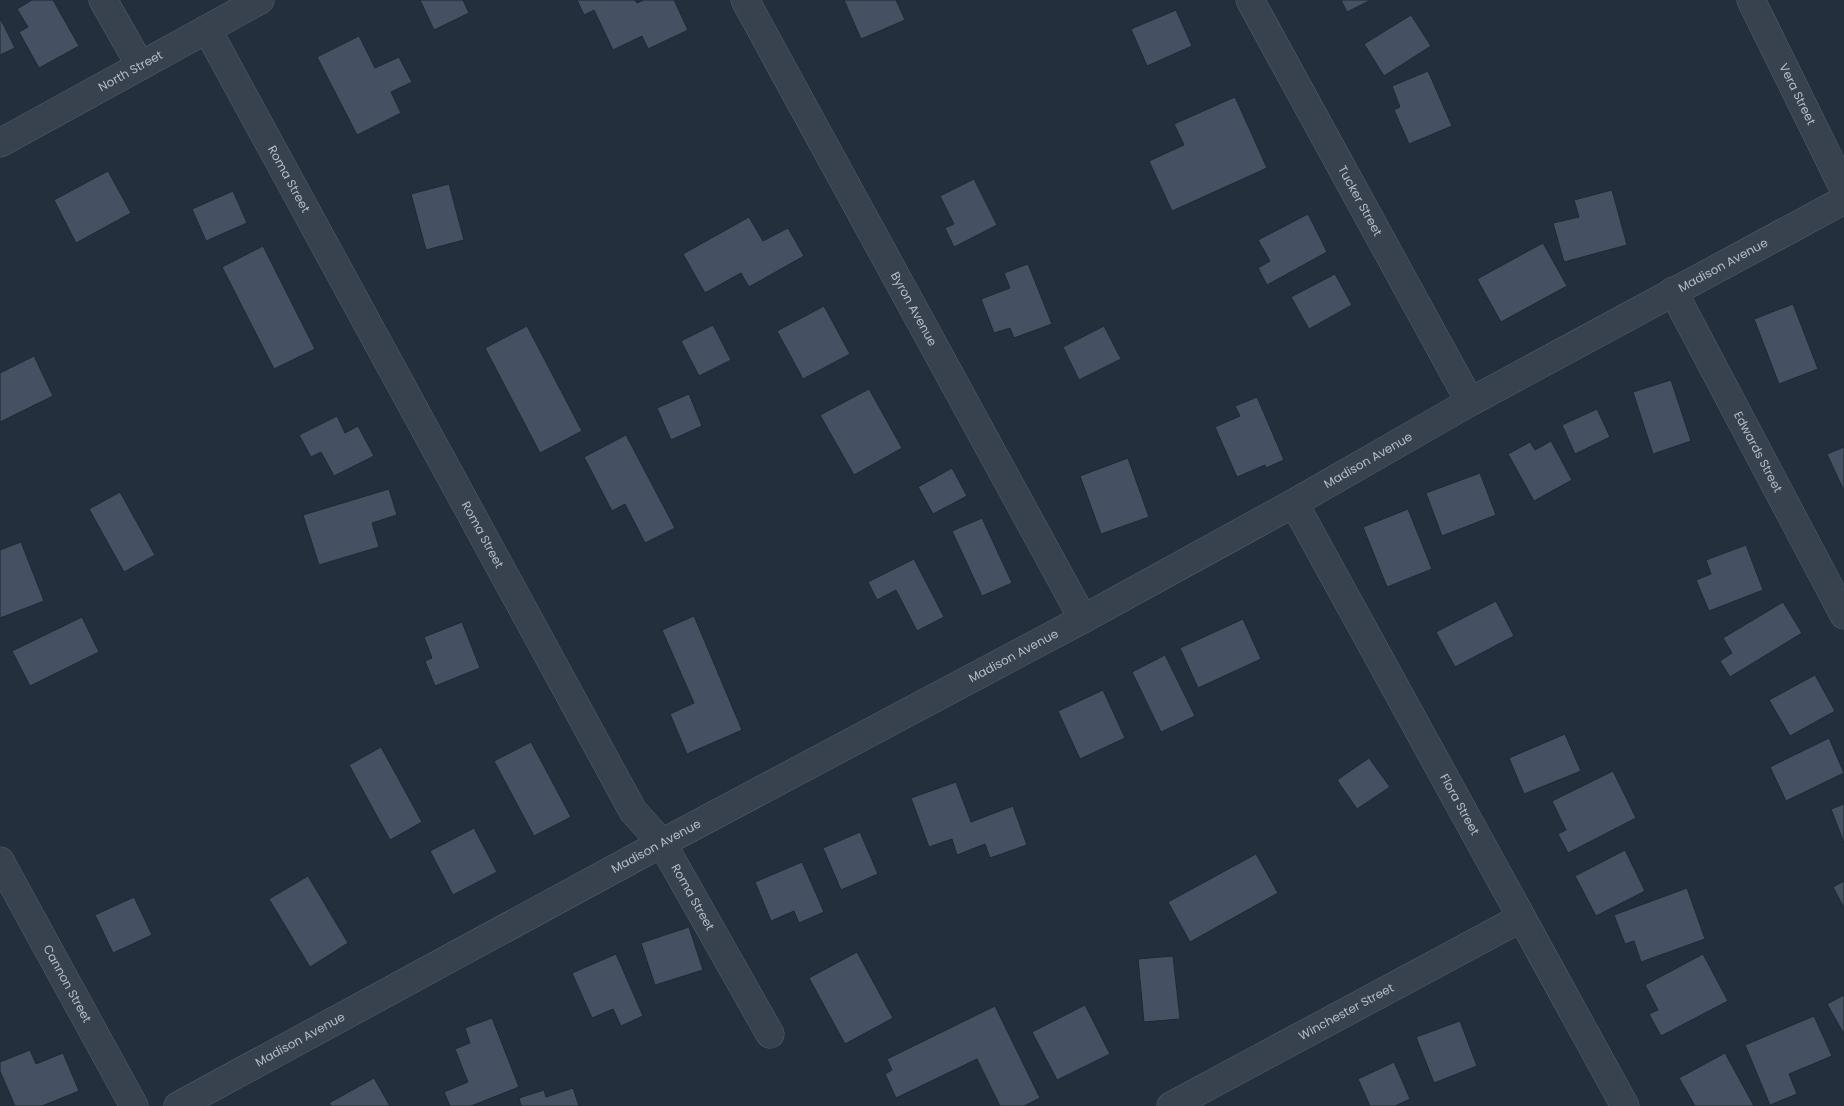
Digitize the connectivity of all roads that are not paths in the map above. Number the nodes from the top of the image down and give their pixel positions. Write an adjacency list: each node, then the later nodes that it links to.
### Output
1 (103, 0): 7 (street)
2 (260, 0): 6 (street, North Street)
3 (745, 0): 15 (street, Byron Avenue)
4 (1250, 0): 12 (street, Tucker Street)
5 (1751, 0): 9 (street, Vera Street)
6 (207, 28): 7 (street, North Street); 16 (street, Roma Street)
7 (140, 65): 8 (street, North Street)
8 (0, 143)
9 (1844, 189)
10 (1844, 200): 11 (street, Madison Avenue)
11 (1673, 291): 12 (street, Madison Avenue); 14 (street, Edwards Street)
12 (1470, 402): 13 (street, Madison Avenue)
13 (1294, 503): 15 (street, Madison Avenue); 18 (street, Flora Street)
14 (1840, 598)
15 (1083, 620): 16 (street, Madison Avenue)
16 (662, 843): 19 (street, Roma Street); 21 (street, Madison Avenue)
17 (0, 862): 20 (street, Cannon Street)
18 (1521, 918): 22 (street, Winchester Street); 23 (street, Flora Street)
19 (770, 1034)
20 (134, 1106)
21 (178, 1106)
22 (1171, 1106)
23 (1625, 1106)

